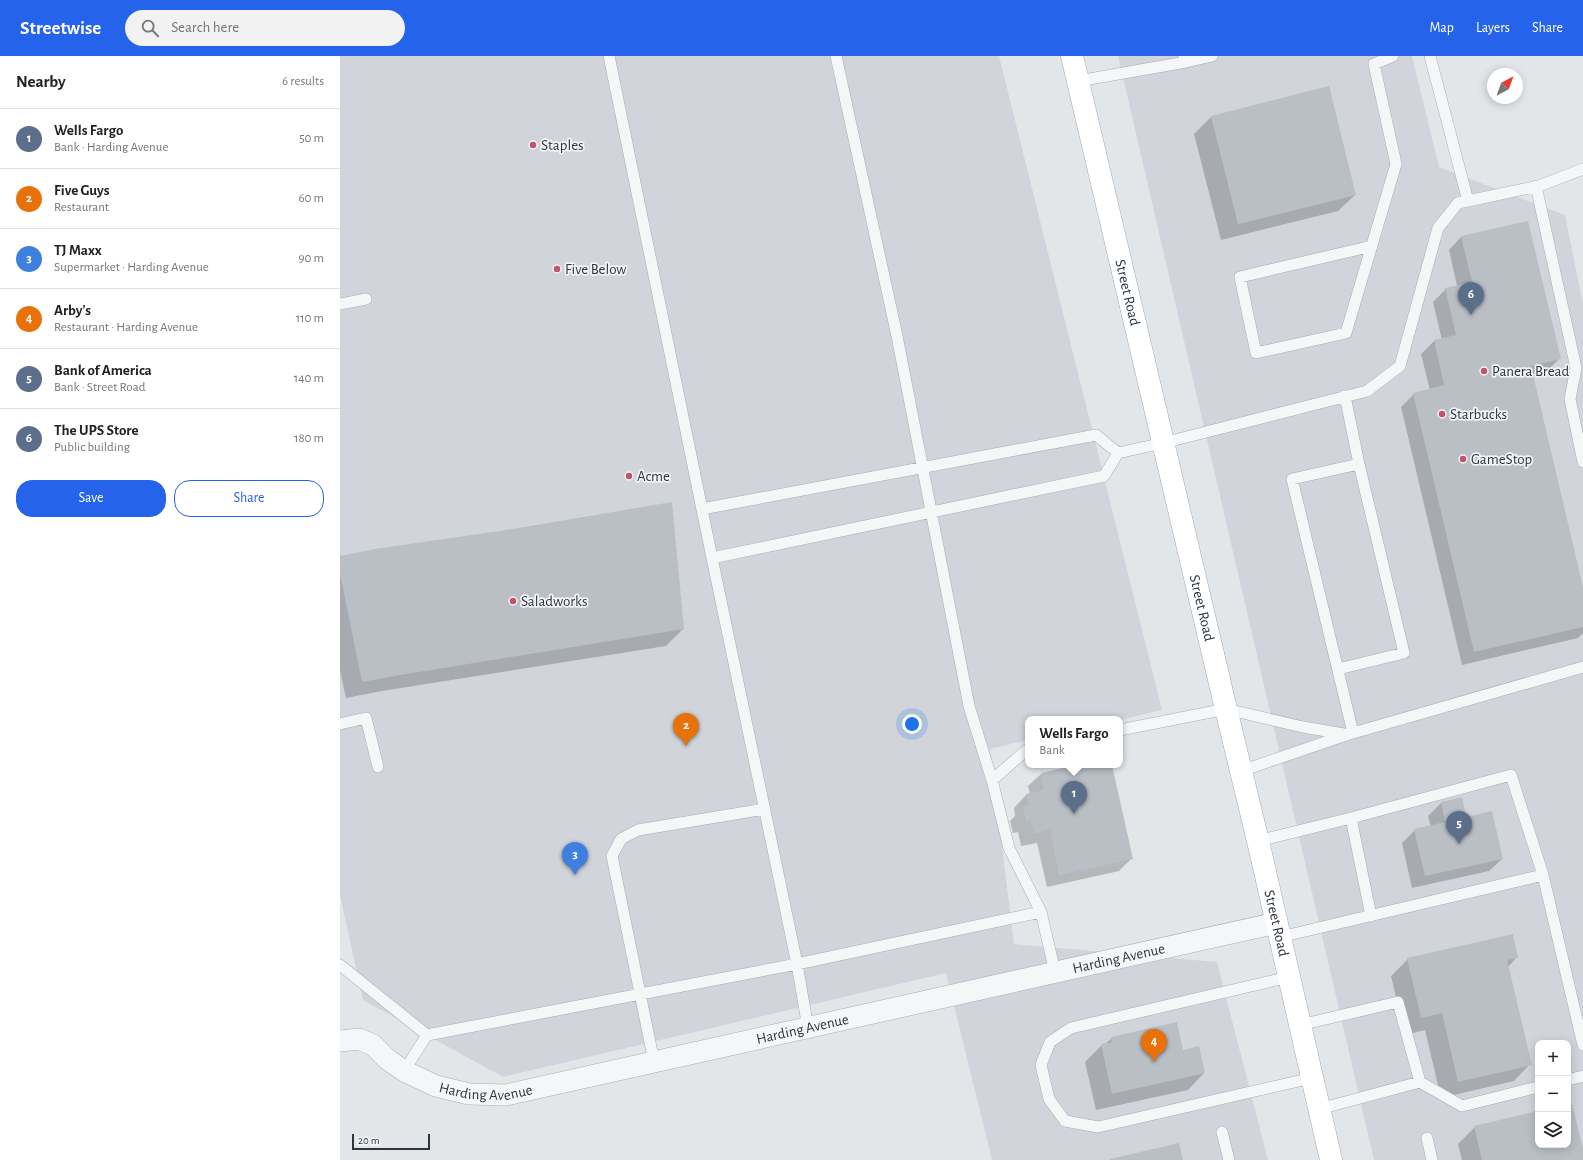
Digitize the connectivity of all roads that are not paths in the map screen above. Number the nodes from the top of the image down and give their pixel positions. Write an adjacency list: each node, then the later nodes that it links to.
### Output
1 (609, 56): 21 (lane)
2 (836, 56): 20 (lane)
3 (1072, 56): 8 (main road, Street Road)
4 (1212, 56): 7 (lane)
5 (1393, 56): 12 (lane)
6 (1430, 56): 11 (lane)
7 (1185, 59): 8 (lane)
8 (1078, 81): 16 (main road, Street Road)
9 (1583, 169): 10 (lane)
10 (1536, 186): 11 (lane); 18 (lane)
11 (1468, 201): 15 (lane)
12 (1372, 246): 12 (lane)
13 (366, 299): 14 (lane)
14 (340, 304)
15 (1345, 396): 16 (lane); 19 (lane)
16 (1163, 443): 17 (lane); 26 (main road, Street Road)
17 (1118, 452): 20 (lane); 22 (lane)
18 (1583, 462)
19 (1359, 464): 25 (lane); 25 (lane)
20 (924, 468): 21 (lane); 22 (lane)
21 (702, 509): 23 (lane)
22 (932, 512): 23 (lane); 33 (lane)
23 (712, 558): 34 (lane)
24 (1583, 667): 29 (lane)
25 (1338, 669): 29 (lane)
26 (1226, 709): 28 (lane); 29 (lane); 32 (main road, Street Road)
27 (340, 724): 31 (lane)
28 (1123, 729)
29 (1349, 734): 32 (lane)
30 (1025, 752): 33 (lane)
31 (378, 767)
32 (1241, 771): 36 (main road, Street Road)
33 (992, 780): 38 (lane)
34 (765, 809): 41 (lane); 45 (lane)
35 (1351, 818): 36 (lane); 37 (lane); 39 (lane)
36 (1258, 841): 40 (main road, Street Road)
37 (1543, 875): 39 (lane); 50 (lane)
38 (1041, 912): 41 (lane); 43 (lane)
39 (1371, 916): 40 (lane)
40 (1278, 930): 43 (street, Harding Avenue); 44 (main road, Street Road)
41 (797, 964): 45 (lane); 47 (lane)
42 (340, 965): 48 (lane)
43 (1056, 972): 47 (street, Harding Avenue)
44 (1289, 977): 46 (main road, Street Road); 54 (lane)
45 (640, 994): 48 (lane); 51 (lane)
46 (1300, 1025): 54 (main road, Street Road); 56 (lane)
47 (808, 1028): 51 (street, Harding Avenue)
48 (427, 1035): 52 (lane)
49 (340, 1041): 52 (street, Harding Avenue)
50 (1583, 1045)
51 (654, 1062): 52 (street, Harding Avenue)
52 (404, 1071)
53 (1583, 1076): 55 (lane)
54 (1312, 1078): 58 (main road, Street Road)
55 (1571, 1079)
56 (1420, 1082): 57 (lane); 58 (lane)
57 (1535, 1088)
58 (1319, 1109): 62 (main road, Street Road)
59 (1222, 1132): 61 (lane)
60 (1427, 1138): 63 (lane)
61 (1229, 1160)
62 (1331, 1160)
63 (1432, 1160)

